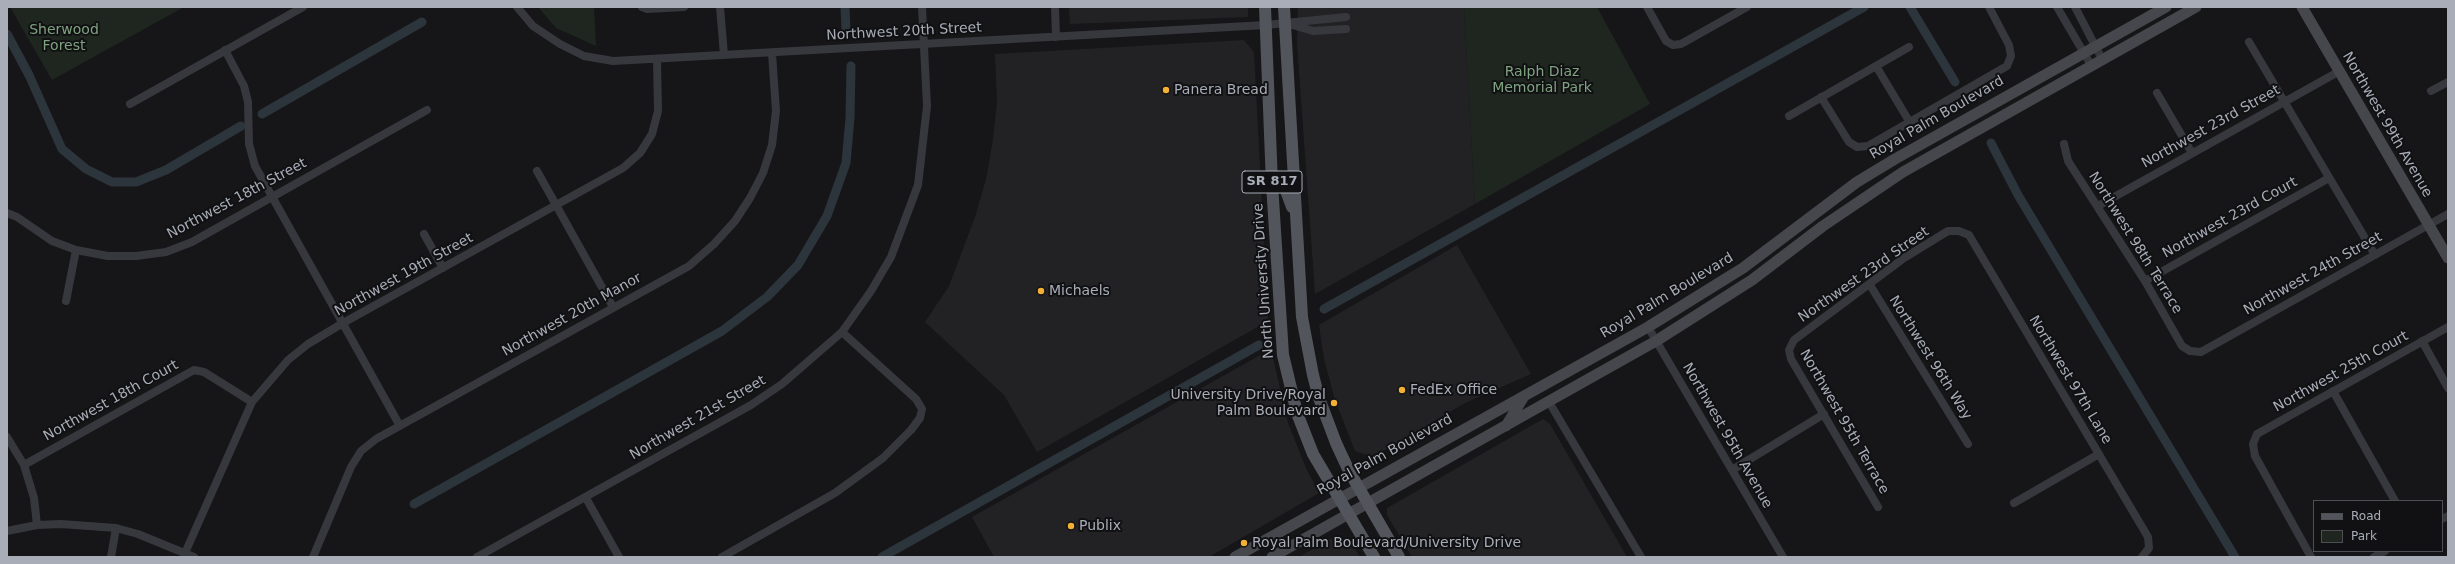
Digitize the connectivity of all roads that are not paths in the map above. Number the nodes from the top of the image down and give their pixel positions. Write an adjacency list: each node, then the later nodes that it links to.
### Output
1 (302, 7): 27 (street)
2 (517, 7): 32 (street, Northwest 20th Street)
3 (642, 7): 4 (street)
4 (684, 7)
5 (720, 7): 30 (street)
6 (922, 7): 24 (street, Northwest 21st Street)
7 (1055, 7): 22 (street)
8 (1265, 7): 20 (main road, North University Drive / SR 817)
9 (1284, 7): 19 (main road, SR 817)
10 (1648, 7): 11 (street)
11 (1747, 7)
12 (1990, 7): 44 (street)
13 (2057, 7): 29 (street)
14 (2075, 7): 26 (street)
15 (2166, 7): 26 (main road, Royal Palm Boulevard)
16 (2196, 7): 31 (main road)
17 (2302, 7): 35 (main road, Northwest 99th Avenue)
18 (1346, 17): 19 (street, Northwest 20th Street)
19 (1284, 22): 20 (street, Northwest 20th Street); 21 (street, Northwest 20th Street); 55 (main road, SR 817)
20 (1266, 25): 22 (street, Northwest 20th Street); 48 (main road, North University Drive / SR 817)
21 (1346, 29)
22 (1056, 37): 24 (street, Northwest 20th Street)
23 (2249, 42): 40 (street)
24 (924, 44): 28 (street, Northwest 20th Street); 70 (street, Northwest 21st Street)
25 (1910, 47): 34 (street)
26 (2096, 47): 29 (main road, Royal Palm Boulevard); 31 (street)
27 (225, 50): 41 (street); 50 (street)
28 (772, 53): 30 (street, Northwest 20th Street); 66 (street, Northwest 20th Manor)
29 (2084, 53): 33 (street); 68 (main road, Royal Palm Boulevard)
30 (724, 55): 32 (street, Northwest 20th Street)
31 (2102, 58): 33 (main road)
32 (657, 60): 51 (street, Northwest 19th Street)
33 (2091, 65): 71 (main road)
34 (1876, 66): 39 (street); 44 (street)
35 (2338, 72): 40 (street, Northwest 23rd Street); 56 (main road, Northwest 99th Avenue)
36 (2448, 82): 37 (street)
37 (2431, 91)
38 (2157, 93): 46 (street)
39 (1821, 97): 43 (street); 44 (street)
40 (2283, 102): 46 (street, Northwest 23rd Street); 49 (street)
41 (130, 104)
42 (427, 110): 50 (street, Northwest 18th Street)
43 (1789, 116)
44 (1909, 121)
45 (2064, 144): 52 (street, Northwest 98th Terrace)
46 (2192, 153): 52 (street, Northwest 23rd Street)
47 (537, 171): 51 (street)
48 (1272, 178): 55 (main road); 90 (main road, North University Drive / SR 817)
49 (2329, 178): 60 (street); 63 (street, Northwest 23rd Court)
50 (272, 196): 59 (street, Northwest 18th Street); 67 (street)
51 (557, 205): 62 (street, Northwest 19th Street); 66 (street)
52 (2098, 206): 63 (street, Northwest 98th Terrace)
53 (7, 213): 59 (street, Northwest 18th Street)
54 (2448, 214): 56 (street, Northwest 24th Street)
55 (1296, 218): 88 (main road, SR 817)
56 (2428, 225): 60 (street, Northwest 24th Street); 61 (main road, Northwest 99th Avenue)
57 (1960, 231): 64 (street, Northwest 23rd Street); 85 (street, Northwest 97th Lane)
58 (424, 234): 62 (street)
59 (76, 250): 65 (street)
60 (2374, 255): 74 (street, Northwest 24th Street)
61 (2448, 258)
62 (443, 268): 67 (street, Northwest 19th Street)
63 (2145, 281): 74 (street, Northwest 98th Terrace)
64 (1870, 285): 73 (street, Northwest 23rd Street); 84 (street, Northwest 96th Way)
65 (66, 301)
66 (613, 307): 81 (street, Northwest 20th Manor)
67 (343, 323): 78 (street, Northwest 19th Street); 81 (street)
68 (1648, 327): 71 (street, Northwest 95th Avenue); 77 (main road, Royal Palm Boulevard)
69 (2448, 327): 72 (street, Northwest 25th Court)
70 (842, 332): 89 (street, Northwest 21st Street); 106 (street)
71 (1656, 341): 79 (main road); 87 (street, Northwest 95th Avenue)
72 (2422, 342): 75 (street); 76 (street, Northwest 25th Court)
73 (1789, 350): 80 (street, Northwest 95th Terrace)
74 (2190, 351)
75 (2448, 388)
76 (2333, 391): 91 (street); 114 (street, Northwest 25th Court)
77 (1526, 394): 82 (main road); 88 (main road, Royal Palm Boulevard)
78 (252, 402): 86 (street, Northwest 18th Court); 100 (street, Northwest 19th Street)
79 (1549, 402): 82 (main road); 111 (street)
80 (1824, 414): 87 (street); 94 (street, Northwest 95th Terrace)
81 (400, 426): 103 (street, Northwest 20th Manor)
82 (1506, 426): 93 (main road)
83 (7, 437): 86 (street)
84 (1968, 444)
85 (2099, 454): 92 (street); 113 (street, Northwest 97th Lane)
86 (24, 465): 96 (street)
87 (1732, 470): 112 (street, Northwest 95th Avenue)
88 (1358, 487): 90 (main road, Royal Palm Boulevard); 93 (main road, SR 817)
89 (586, 498): 104 (street, Northwest 21st Street); 105 (street)
90 (1338, 499): 95 (main road, North University Drive / SR 817); 107 (main road, Royal Palm Boulevard)
91 (2394, 500)
92 (2014, 503)
93 (1368, 504): 95 (main road); 110 (main road, SR 817)
94 (1878, 507)
95 (1348, 515): 108 (main road); 109 (main road, North University Drive / SR 817)
96 (37, 525): 97 (street); 98 (street)
97 (116, 528): 100 (street); 101 (street)
98 (7, 531)
99 (2383, 552): 115 (street)
100 (185, 553): 102 (street)
101 (111, 557)
102 (194, 557)
103 (313, 557)
104 (477, 557)
105 (619, 557)
106 (722, 557)
107 (1235, 557)
108 (1272, 557)
109 (1374, 557)
110 (1399, 557)
111 (1641, 557)
112 (1783, 557)
113 (2142, 557)
114 (2311, 557)
115 (2374, 557)

